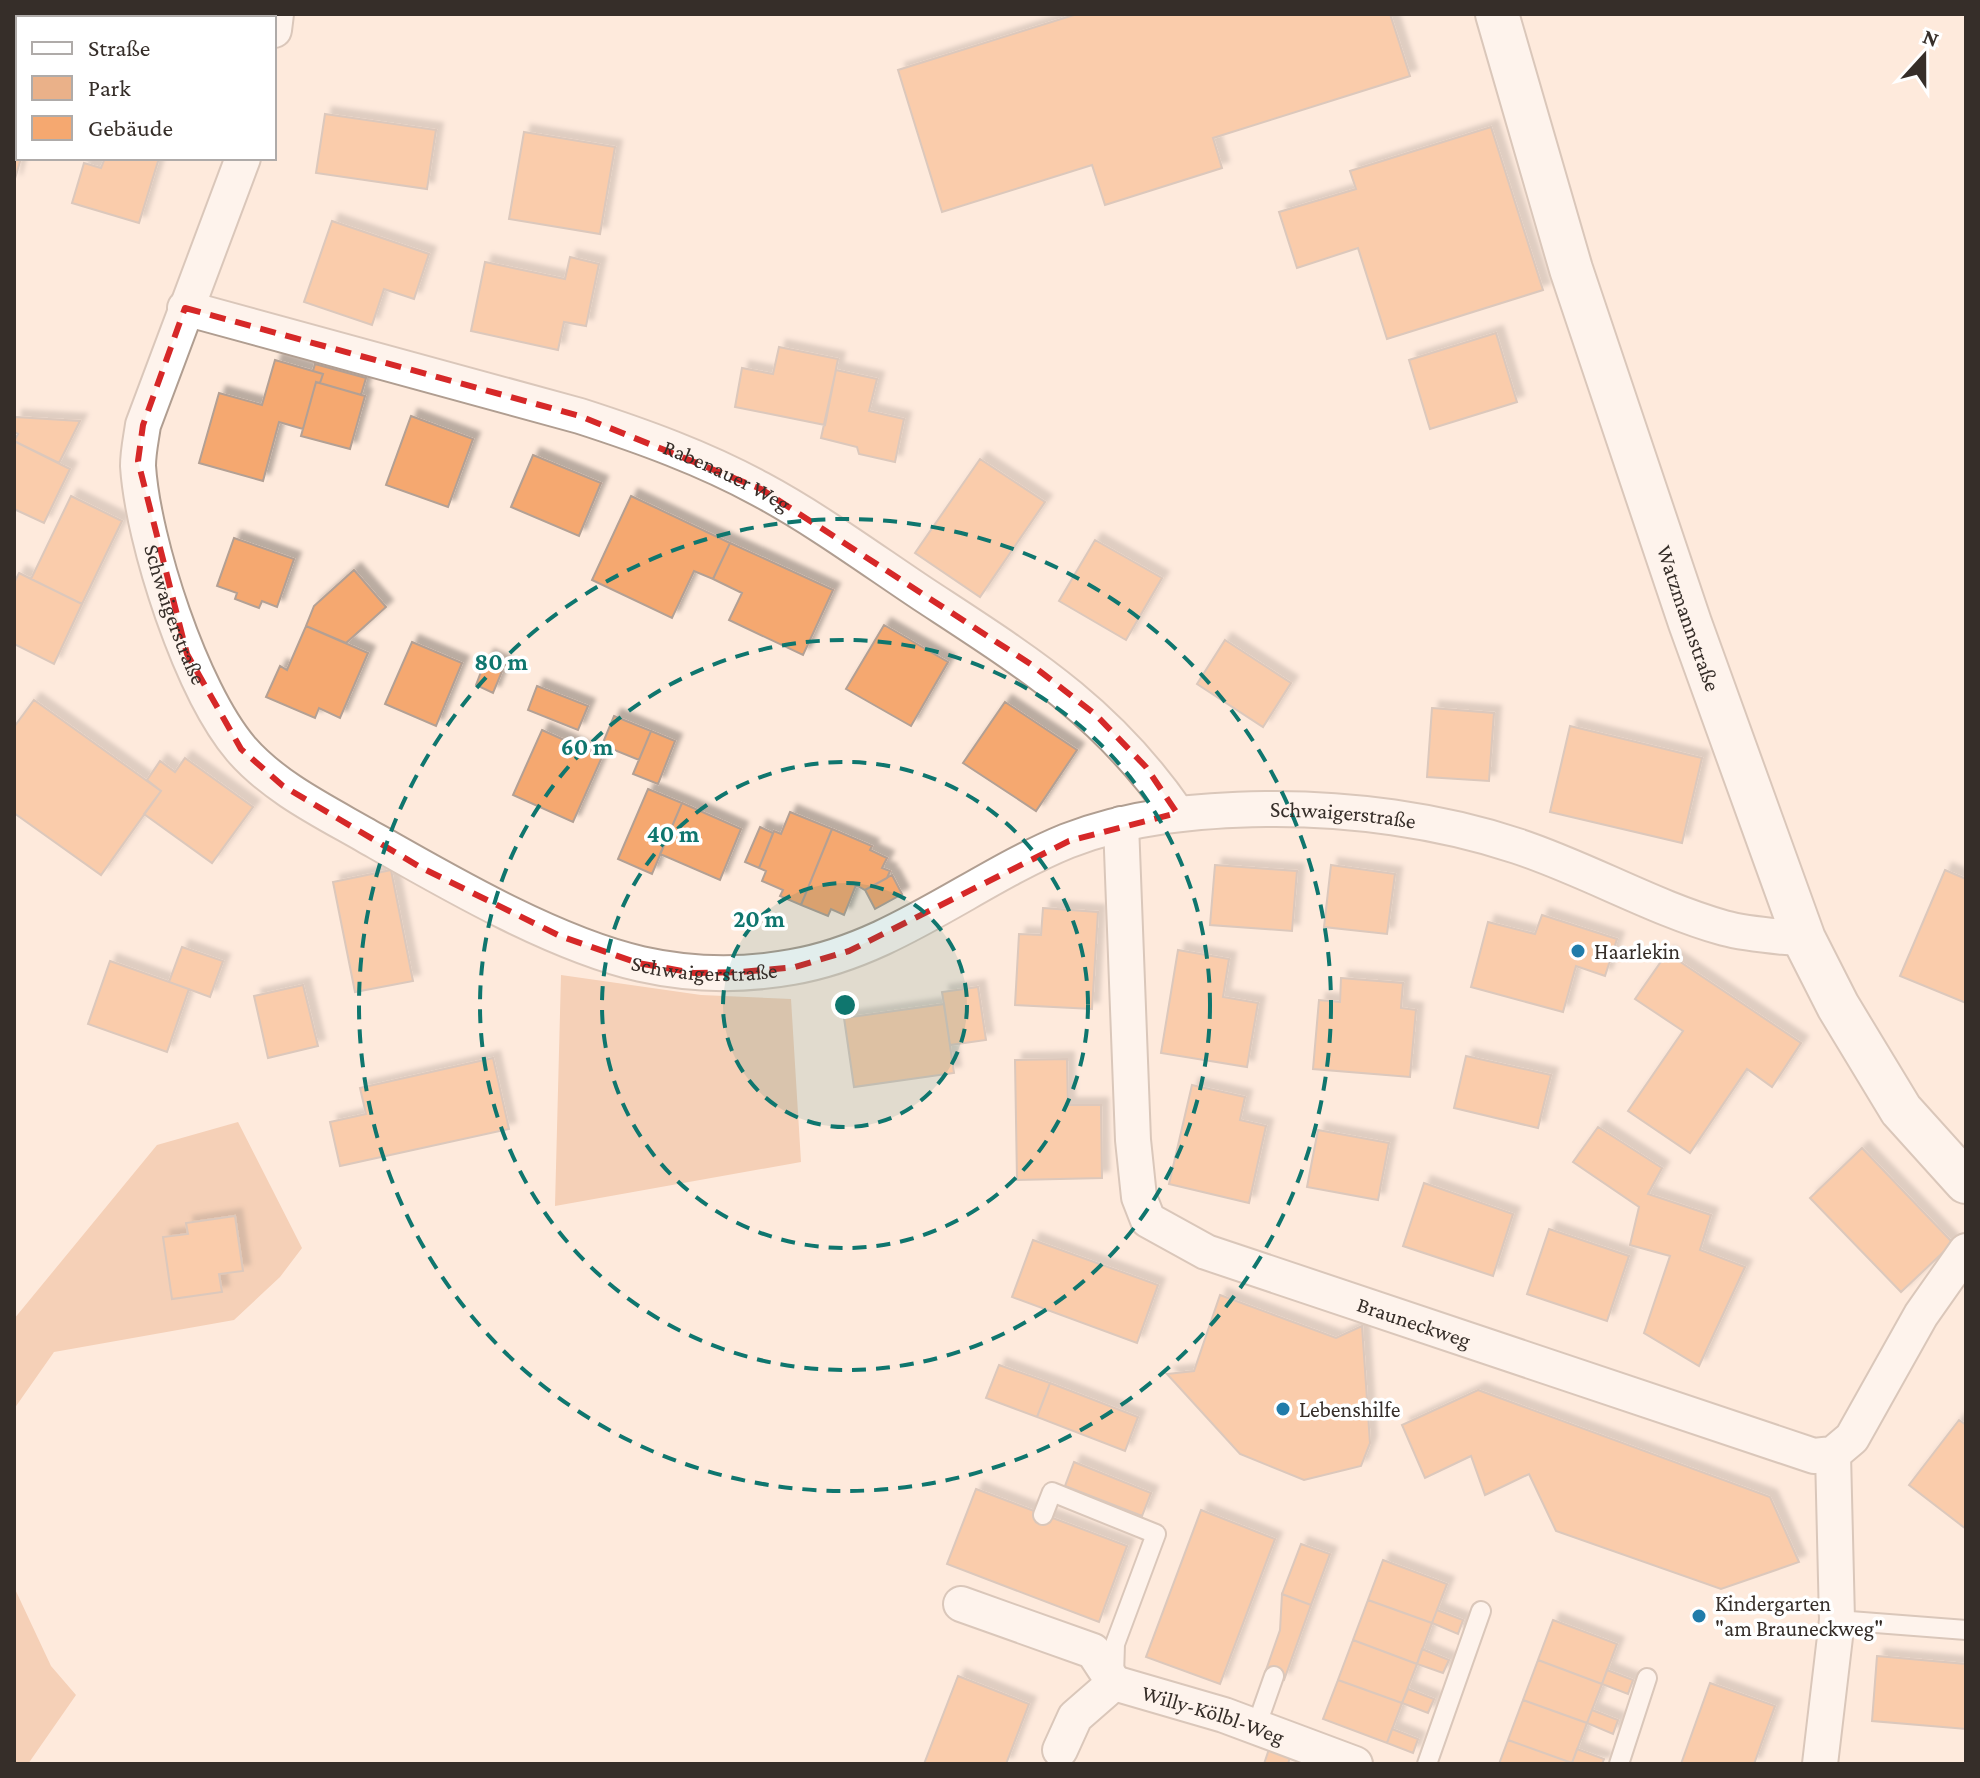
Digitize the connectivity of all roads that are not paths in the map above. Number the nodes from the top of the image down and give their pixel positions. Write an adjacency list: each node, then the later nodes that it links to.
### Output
1 (1497, 14): 6 (street, Watzmannstraße)
2 (242, 160): 3 (street, Schwaigerstraße)
3 (185, 308): 4 (street, Rabenauer Weg); 5 (street, Schwaigerstraße)
4 (1177, 813): 5 (street, Schwaigerstraße); 6 (street, Schwaigerstraße)
5 (1121, 824): 9 (street, Brauneckweg)
6 (1804, 939): 7 (street, Watzmannstraße)
7 (1966, 1182)
8 (1966, 1251): 9 (street)
9 (1833, 1454): 13 (street)
10 (1043, 1515): 17 (lane)
11 (961, 1604): 17 (street)
12 (1481, 1611): 21 (lane)
13 (1837, 1620): 14 (lane); 23 (street)
14 (1966, 1630)
15 (1274, 1676): 18 (lane)
16 (1647, 1678): 22 (lane)
17 (1114, 1683): 18 (street, Willy-Kölbl-Weg); 19 (street)
18 (1256, 1727): 20 (street, Willy-Kölbl-Weg)
19 (1058, 1757)
20 (1355, 1764)
21 (1427, 1764)
22 (1619, 1764)
23 (1820, 1764)

